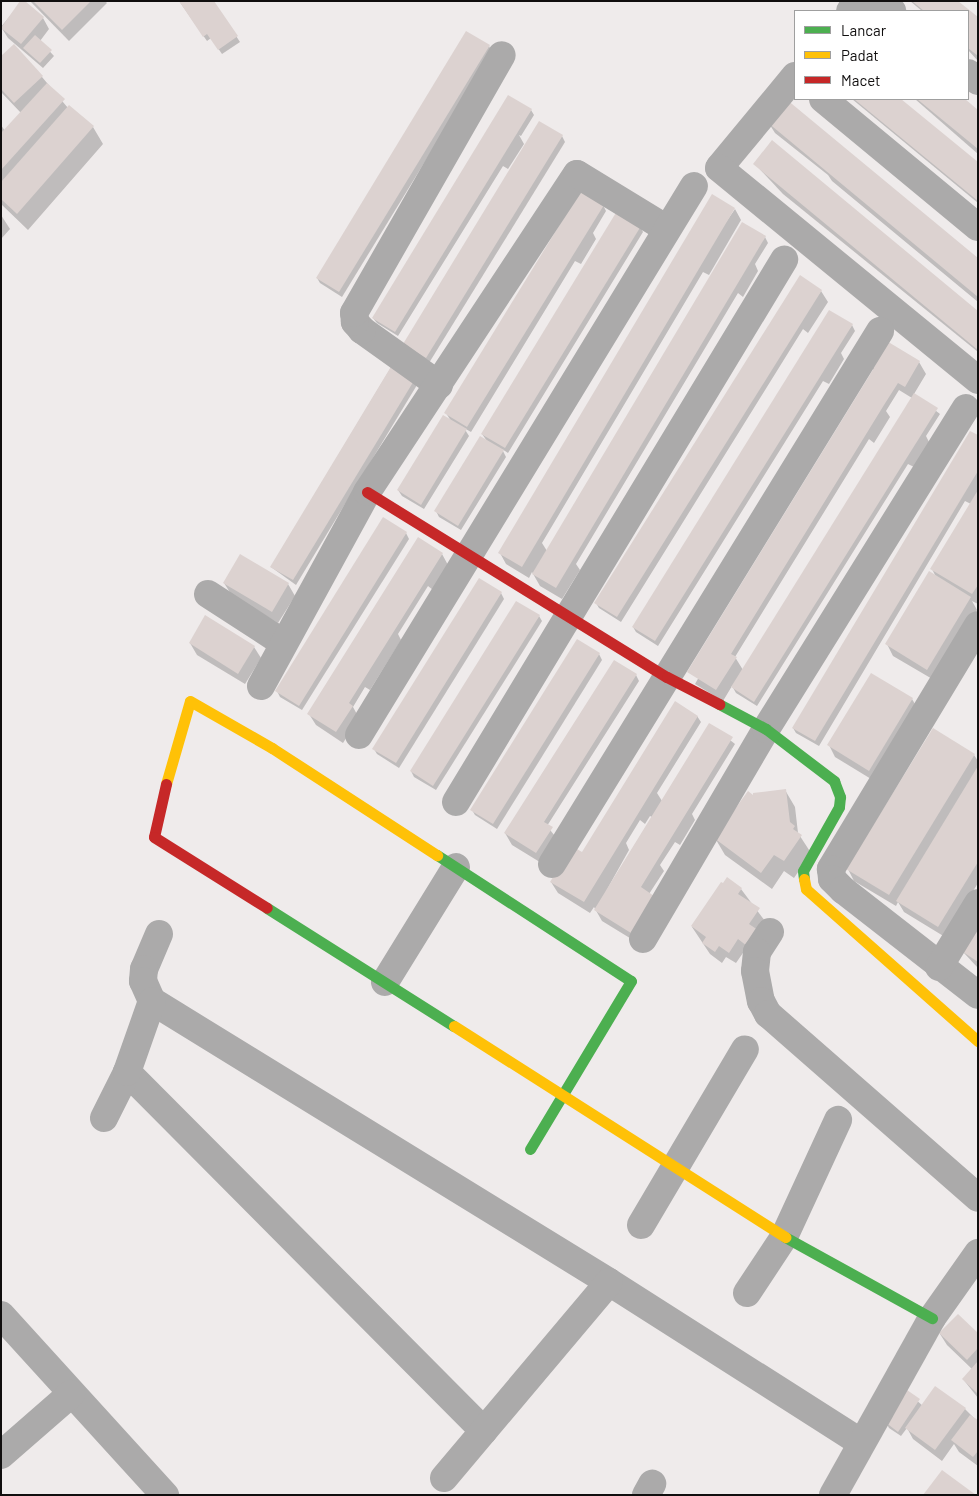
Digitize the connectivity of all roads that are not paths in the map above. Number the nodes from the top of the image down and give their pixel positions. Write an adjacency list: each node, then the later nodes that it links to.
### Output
1 (880, 1): 2 (street)
2 (891, 10)
3 (502, 55): 12 (street)
4 (794, 77): 11 (street)
5 (824, 100): 7 (street)
6 (694, 186): 8 (street)
7 (978, 227)
8 (667, 229): 12 (street); 15 (street)
9 (784, 260): 17 (street)
10 (880, 331): 20 (street)
11 (978, 380)
12 (440, 385): 14 (street)
13 (966, 408): 22 (street)
14 (367, 492): 15 (street); 19 (street)
15 (467, 554): 17 (street); 23 (street)
16 (208, 594): 19 (street)
17 (567, 616): 20 (street); 24 (street)
18 (978, 625): 31 (street)
19 (282, 642): 21 (street)
20 (667, 677): 22 (street); 25 (street)
21 (260, 686)
22 (766, 729): 30 (street); 35 (street)
23 (359, 735)
24 (456, 802)
25 (552, 864)
26 (456, 866): 32 (street); 32 (street); 38 (street)
27 (978, 902): 31 (street)
28 (770, 932): 43 (street)
29 (159, 934): 34 (street)
30 (643, 939)
31 (939, 967): 33 (street)
32 (385, 982): 38 (street)
33 (978, 995)
34 (152, 1001): 37 (street); 47 (street)
35 (978, 1041)
36 (745, 1049): 42 (street)
37 (127, 1072): 39 (street); 52 (street)
38 (561, 1094): 41 (street); 42 (street)
39 (104, 1118)
40 (838, 1120): 45 (street)
41 (530, 1149)
42 (674, 1166): 44 (street); 45 (street)
43 (978, 1198)
44 (640, 1225)
45 (784, 1237): 48 (street); 50 (street)
46 (978, 1253): 50 (street)
47 (609, 1282): 52 (street); 53 (street)
48 (747, 1293)
49 (1, 1315): 51 (street)
50 (932, 1318): 53 (street)
51 (70, 1394): 54 (street); 56 (street)
52 (484, 1431): 55 (street)
53 (860, 1442): 57 (street)
54 (1, 1455)
55 (444, 1478)
56 (165, 1495)
57 (833, 1495)

